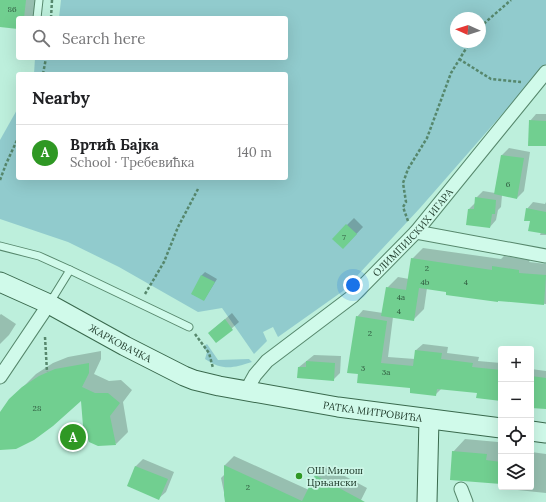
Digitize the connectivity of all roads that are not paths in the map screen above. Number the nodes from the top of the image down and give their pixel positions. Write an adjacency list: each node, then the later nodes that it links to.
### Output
1 (38, 0): 2 (lane)
2 (37, 16)
3 (546, 72): 4 (street, ОЛИМПИЈСКИХ ИГАРА)
4 (541, 84): 5 (street, ОЛИМПИЈСКИХ ИГАРА)
5 (416, 232): 7 (street); 13 (street, ОЛИМПИЈСКИХ ИГАРА)
6 (0, 246): 8 (lane)
7 (546, 256)
8 (70, 270): 10 (lane); 11 (lane)
9 (0, 282): 10 (street, ЖАРКОВАЧКА)
10 (49, 304): 12 (street); 13 (street, ЖАРКОВАЧКА)
11 (189, 327)
12 (0, 378)
13 (246, 391): 14 (street, РАТКА МИТРОВИЋА)
14 (429, 419): 15 (street, РАТКА МИТРОВИЋА); 19 (street)
15 (498, 428)
16 (534, 432): 17 (street)
17 (546, 433)
18 (461, 489): 20 (street)
19 (427, 502)
20 (466, 502)

